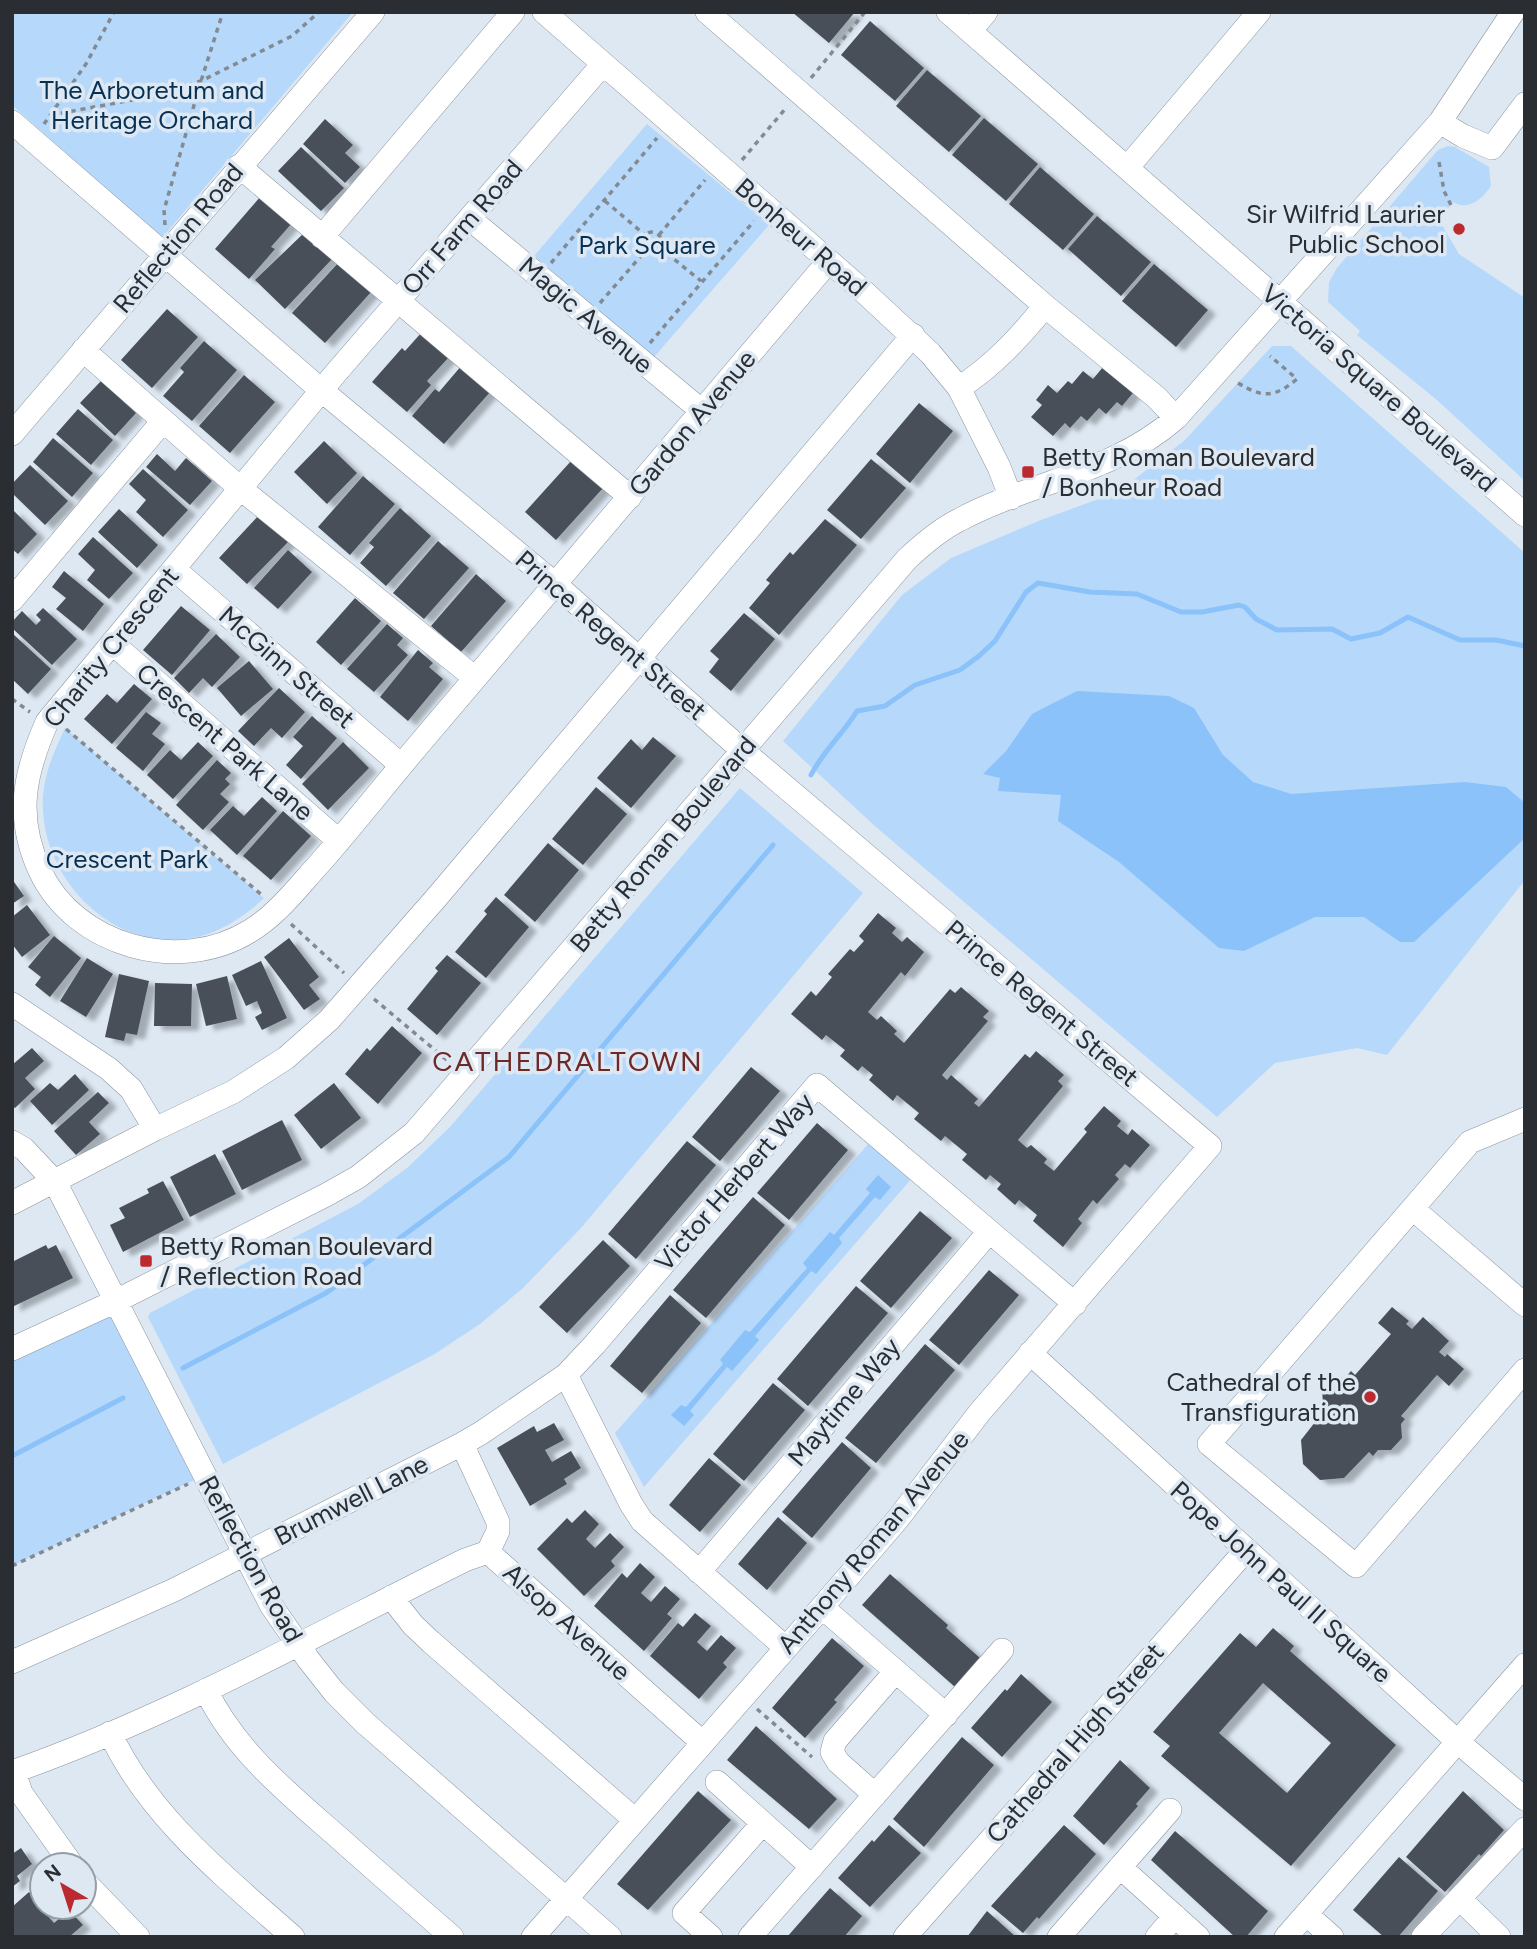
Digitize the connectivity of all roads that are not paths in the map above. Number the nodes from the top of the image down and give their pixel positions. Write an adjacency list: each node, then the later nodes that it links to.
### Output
1 (373, 12): 14 (street, Reflection Road)
2 (513, 12): 17 (street)
3 (544, 12): 10 (street, Bonheur Road)
4 (707, 12): 22 (street)
5 (948, 12): 9 (street, Victoria Square Boulevard)
6 (986, 12): 9 (street)
7 (1259, 12): 15 (street)
8 (1513, 12): 12 (street, Betty Roman Boulevard)
9 (970, 31): 15 (street, Victoria Square Boulevard)
10 (603, 64): 16 (street, Orr Farm Road); 19 (street, Bonheur Road)
11 (1525, 104): 12 (street)
12 (1440, 121): 21 (street, Betty Roman Boulevard)
13 (12, 122): 18 (street, Prince Regent Street)
14 (239, 166): 17 (street); 18 (street, Reflection Road)
15 (1127, 168): 21 (street, Victoria Square Boulevard)
16 (470, 219): 20 (street, Orr Farm Road); 27 (street, Magic Avenue)
17 (322, 237): 20 (street)
18 (165, 253): 24 (street, Reflection Road); 26 (street, Prince Regent Street)
19 (828, 262): 23 (street, Bonheur Road); 27 (street, Gardon Avenue)
20 (399, 300): 26 (street, Orr Farm Road); 32 (street)
21 (1280, 301): 28 (street, Betty Roman Boulevard); 34 (street, Victoria Square Boulevard)
22 (1045, 306): 25 (street); 28 (street)
23 (913, 335): 25 (street, Bonheur Road); 39 (street)
24 (83, 350): 29 (street); 30 (street, Reflection Road)
25 (959, 388): 33 (street, Bonheur Road)
26 (321, 390): 31 (street, Charity Crescent); 36 (street, Prince Regent Street)
27 (702, 411): 32 (street, Gardon Avenue)
28 (1176, 418): 33 (street, Betty Roman Boulevard)
29 (163, 421): 31 (street); 37 (street)
30 (12, 434)
31 (241, 489): 35 (street, Charity Crescent); 40 (street)
32 (630, 498): 36 (street, Gardon Avenue)
33 (1011, 498): 41 (street, Betty Roman Boulevard)
34 (1525, 514)
35 (174, 569): 38 (street, Charity Crescent); 42 (street, McGinn Street)
36 (554, 583): 39 (street, Prince Regent Street); 40 (street, Charity Crescent)
37 (12, 600)
38 (112, 643): 43 (street, Crescent Park Lane); 43 (street, Charity Crescent)
39 (639, 659): 41 (street, Prince Regent Street); 46 (street)
40 (475, 678): 42 (street, Charity Crescent)
41 (743, 751): 48 (street, Prince Regent Street); 53 (street, Betty Roman Boulevard)
42 (401, 765): 43 (street, Charity Crescent)
43 (339, 841)
44 (12, 1004): 46 (street)
45 (1525, 1119): 51 (street)
46 (155, 1129): 49 (street)
47 (12, 1142): 49 (street, Reflection Road)
48 (1210, 1146): 54 (street, Anthony Roman Avenue)
49 (55, 1182): 50 (street); 53 (street, Reflection Road)
50 (12, 1203)
51 (1412, 1209): 55 (street); 58 (street)
52 (989, 1232): 54 (street, Victor Herbert Way); 59 (street, Victor Herbert Way); 64 (street, Maytime Way)
53 (116, 1301): 56 (street, Betty Roman Boulevard); 63 (street, Reflection Road)
54 (1074, 1304): 57 (street, Anthony Roman Avenue)
55 (1525, 1305)
56 (12, 1349)
57 (1030, 1353): 61 (street, Pope John Paul II Square); 66 (street, Anthony Roman Avenue)
58 (1525, 1370)
59 (566, 1375): 60 (street, Brumwell Lane); 64 (street)
60 (462, 1444): 62 (street, Alsop Avenue); 63 (street, Brumwell Lane)
61 (1246, 1550): 76 (street, Pope John Paul II Square); 101 (street, Cathedral High Street)
62 (488, 1552): 65 (street); 77 (street, Alsop Avenue)
63 (245, 1554): 67 (street, Reflection Road); 70 (street, Brumwell Lane)
64 (699, 1572): 68 (street)
65 (391, 1597): 67 (street); 83 (street)
66 (822, 1607): 68 (street, Anthony Roman Avenue); 72 (street)
67 (297, 1644): 73 (street); 90 (street, Reflection Road)
68 (786, 1648): 77 (street, Anthony Roman Avenue)
69 (1002, 1650): 74 (street)
70 (12, 1662)
71 (1525, 1665): 76 (street)
72 (896, 1671): 74 (street); 80 (street)
73 (206, 1690): 75 (street); 96 (street)
74 (946, 1715): 80 (street)
75 (110, 1733): 78 (street); 95 (street)
76 (1458, 1742): 81 (street, Pope John Paul II Square); 92 (street)
77 (703, 1743): 83 (street, Anthony Roman Avenue)
78 (13, 1772): 86 (street)
79 (717, 1782): 84 (street)
80 (875, 1795): 87 (street)
81 (1525, 1799)
82 (1170, 1810): 88 (street)
83 (635, 1820): 90 (street, Anthony Roman Avenue)
84 (763, 1824): 87 (street); 99 (street)
85 (1525, 1829): 91 (street)
86 (62, 1851)
87 (812, 1867): 100 (street)
88 (1120, 1867): 93 (street); 102 (street)
89 (98, 1896): 94 (street)
90 (566, 1899): 97 (street, Anthony Roman Avenue); 98 (street, Reflection Road)
91 (1460, 1899): 107 (street); 108 (street)
92 (1306, 1914): 105 (street); 106 (street)
93 (1175, 1916): 103 (street); 104 (street)
94 (138, 1937)
95 (293, 1937)
96 (452, 1937)
97 (533, 1937)
98 (610, 1937)
99 (711, 1937)
100 (750, 1937)
101 (905, 1937)
102 (1059, 1937)
103 (1157, 1937)
104 (1198, 1937)
105 (1286, 1937)
106 (1332, 1937)
107 (1423, 1937)
108 (1499, 1937)

